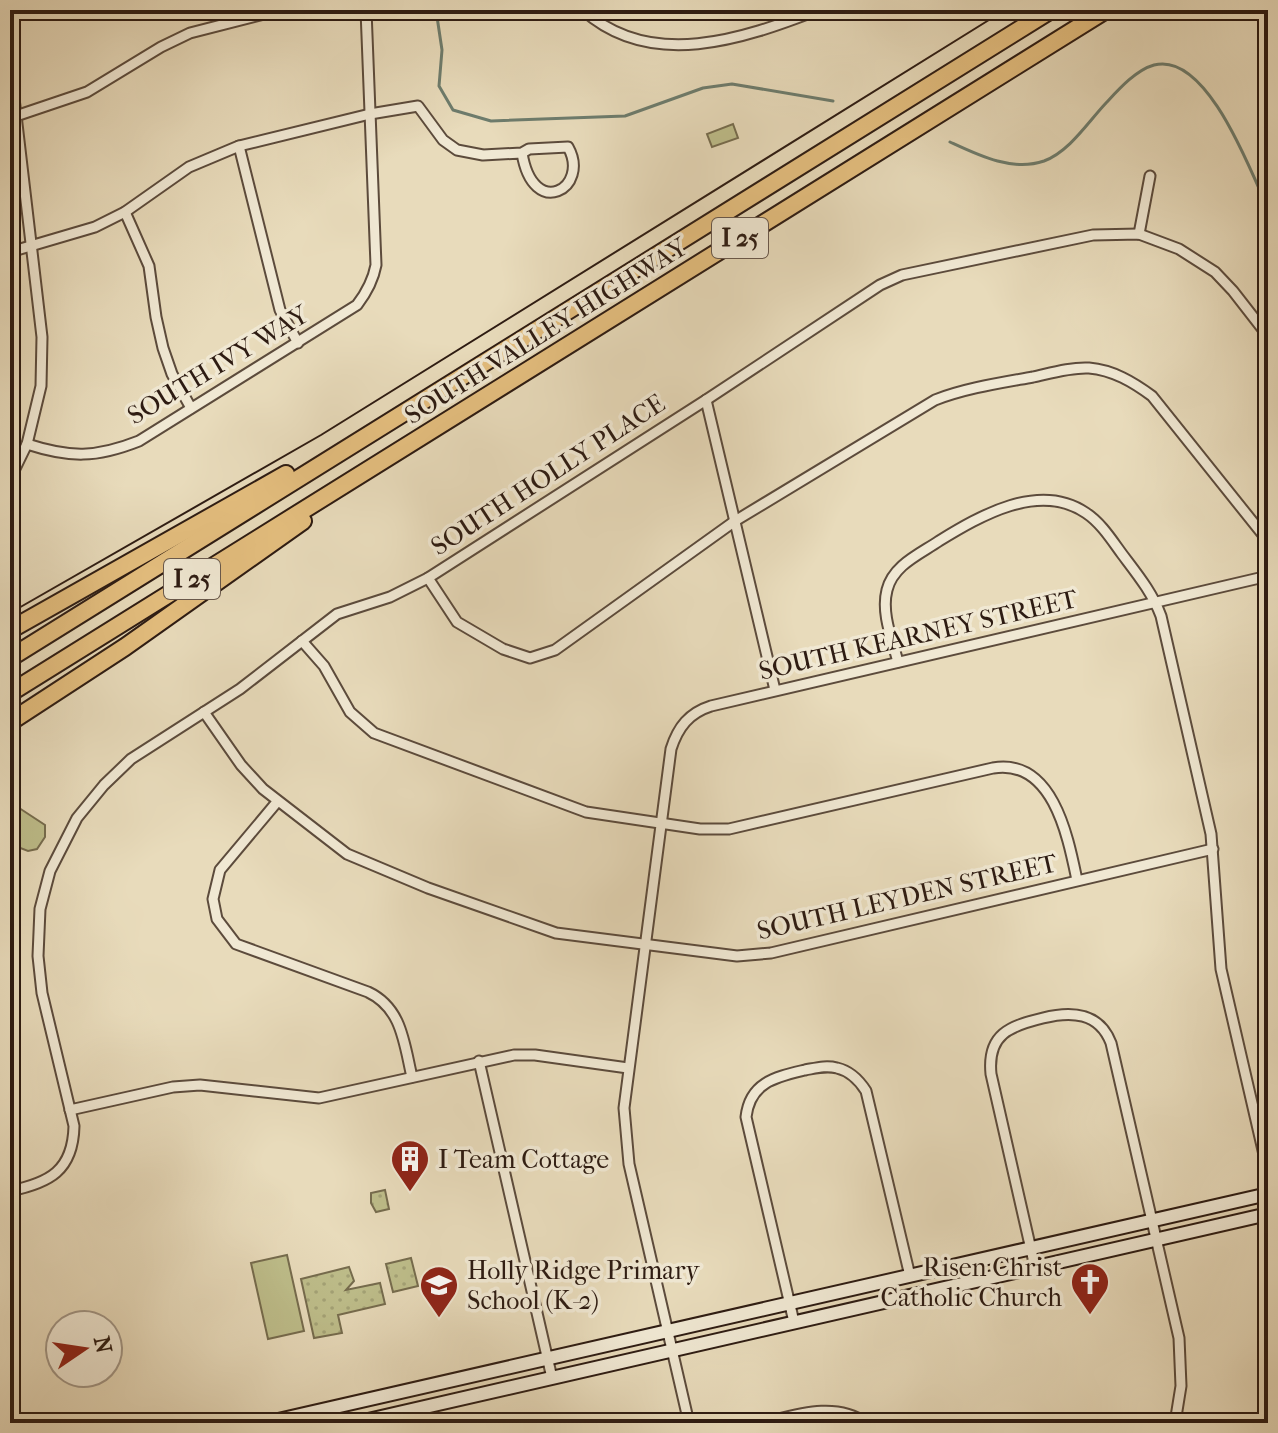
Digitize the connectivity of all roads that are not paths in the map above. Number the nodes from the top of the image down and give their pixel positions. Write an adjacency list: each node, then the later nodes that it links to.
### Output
1 (280, 10): 9 (street)
2 (366, 10): 8 (street)
3 (583, 10): 4 (street)
4 (818, 10)
5 (1051, 10): 19 (highway, SOUTH VALLEY HIGHWAY / I 25)
6 (1106, 10): 23 (highway, SOUTH VALLEY HIGHWAY / I 25)
7 (10, 64): 9 (street)
8 (370, 114): 10 (street); 11 (street); 18 (street, SOUTH IVY WAY)
9 (13, 118): 15 (street)
10 (239, 146): 13 (street); 18 (street)
11 (522, 153): 11 (street)
12 (1150, 176): 14 (street)
13 (125, 212): 15 (street); 21 (street)
14 (1139, 234): 17 (street, SOUTH HOLLY PLACE); 20 (street, SOUTH HOLLY PLACE)
15 (31, 246): 16 (street); 22 (street)
16 (10, 252)
17 (1268, 336)
18 (298, 343): 21 (street, SOUTH IVY WAY)
19 (479, 366): 30 (highway); 32 (highway, SOUTH VALLEY HIGHWAY / I 25)
20 (706, 400): 25 (street); 28 (street, SOUTH HOLLY PLACE)
21 (191, 408): 22 (street, SOUTH IVY WAY)
22 (27, 444): 24 (street)
23 (374, 466): 35 (highway, SOUTH VALLEY HIGHWAY / I 25); 37 (highway)
24 (10, 479)
25 (735, 521): 26 (street); 28 (street); 34 (street)
26 (1268, 541)
27 (1268, 576): 29 (street, SOUTH KEARNEY STREET)
28 (428, 578): 31 (street, SOUTH HOLLY PLACE)
29 (1156, 601): 33 (street, SOUTH KEARNEY STREET); 33 (street); 40 (street)
30 (10, 630)
31 (302, 641): 36 (street, SOUTH HOLLY PLACE); 39 (street)
32 (10, 658)
33 (898, 662): 34 (street, SOUTH KEARNEY STREET)
34 (775, 690): 39 (street, SOUTH KEARNEY STREET)
35 (10, 693)
36 (204, 712): 38 (street, SOUTH LEYDEN STREET); 46 (street, SOUTH HOLLY PLACE)
37 (10, 722)
38 (277, 802): 42 (street, SOUTH LEYDEN STREET); 45 (street)
39 (661, 822): 41 (street); 42 (street, SOUTH KEARNEY STREET)
40 (1213, 849): 41 (street, SOUTH LEYDEN STREET); 47 (street)
41 (1077, 880): 42 (street, SOUTH LEYDEN STREET)
42 (644, 946): 44 (street, SOUTH KEARNEY STREET)
43 (479, 1061): 44 (street); 45 (street); 60 (street)
44 (628, 1068): 58 (street, SOUTH KEARNEY STREET)
45 (412, 1077): 46 (street)
46 (70, 1110): 48 (street, SOUTH HOLLY PLACE)
47 (1268, 1172)
48 (10, 1191)
49 (1268, 1194): 51 (main road)
50 (1268, 1214): 52 (main road)
51 (1151, 1220): 52 (street); 53 (main road); 53 (street)
52 (1155, 1239): 54 (main road); 69 (street)
53 (1031, 1248): 54 (street); 55 (main road)
54 (1035, 1267): 57 (main road)
55 (910, 1276): 56 (main road); 56 (street)
56 (790, 1303): 57 (street); 58 (main road)
57 (794, 1322): 59 (main road)
58 (668, 1330): 59 (street, SOUTH KEARNEY STREET); 60 (main road)
59 (672, 1350): 61 (main road); 67 (street, SOUTH KEARNEY STREET)
60 (547, 1358): 61 (street); 62 (main road)
61 (552, 1378): 66 (main road)
62 (330, 1408): 64 (main road); 65 (street)
63 (864, 1421): 68 (street)
64 (265, 1423)
65 (333, 1423)
66 (355, 1423)
67 (689, 1423)
68 (763, 1423)
69 (1175, 1423)

